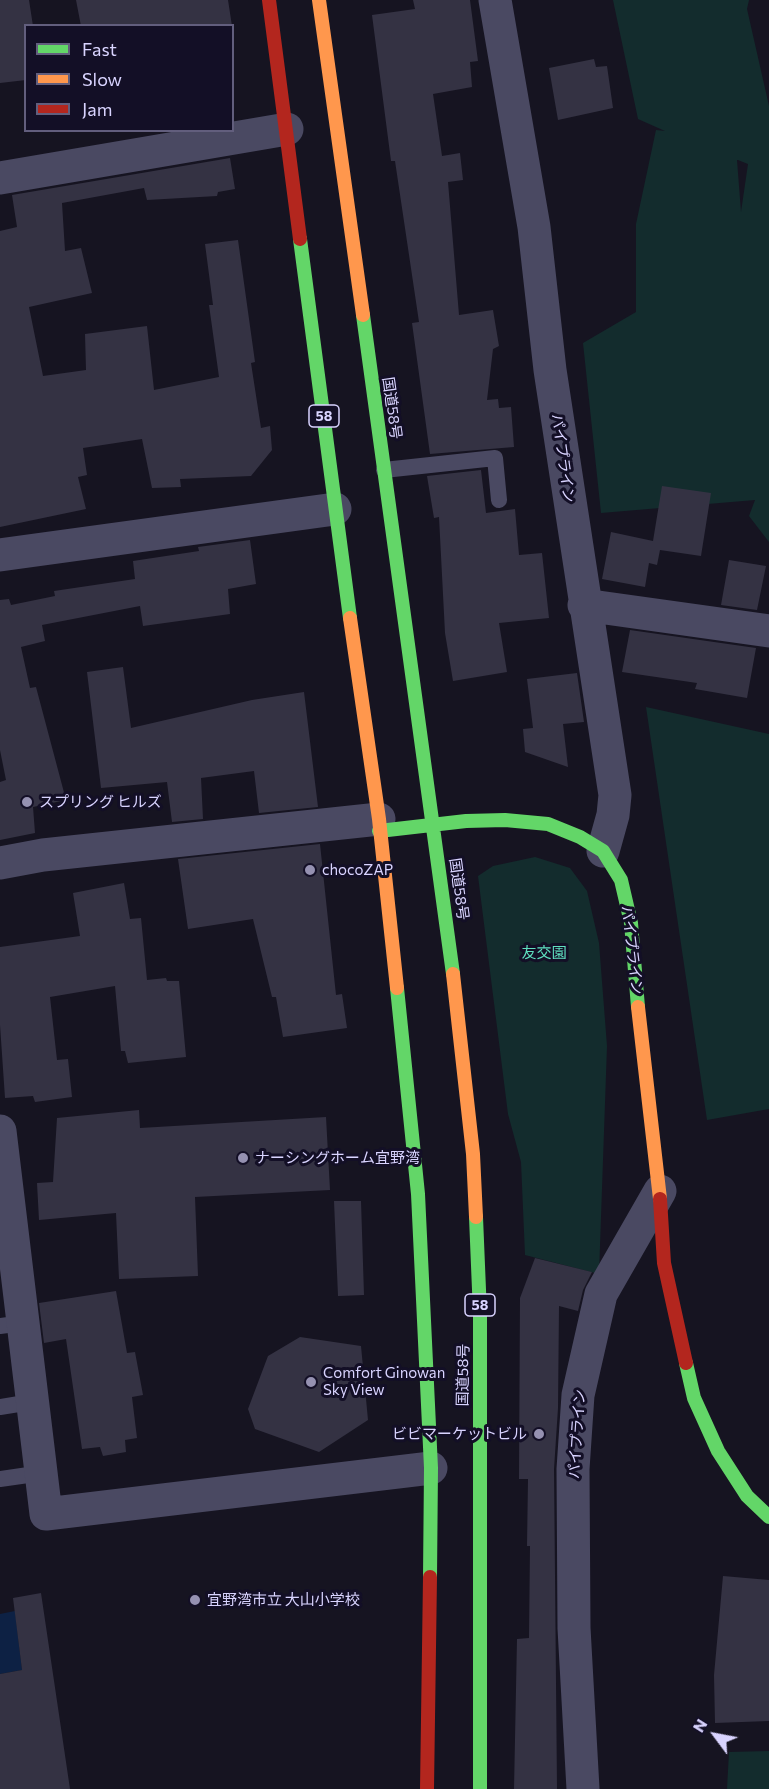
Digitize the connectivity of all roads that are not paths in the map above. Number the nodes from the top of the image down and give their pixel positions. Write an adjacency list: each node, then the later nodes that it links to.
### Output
1 (270, 0): 4 (main road, 58)
2 (319, 0): 6 (main road, 国道58号 / 58)
3 (495, 0): 10 (street, パイプライン)
4 (287, 129): 5 (street); 8 (main road, 58)
5 (0, 178)
6 (384, 470): 7 (lane); 12 (main road, 国道58号 / 58)
7 (499, 500)
8 (336, 509): 9 (street); 13 (main road, 58)
9 (0, 555)
10 (584, 605): 11 (street); 14 (street, パイプライン)
11 (769, 631)
12 (433, 824): 13 (main road); 14 (main road); 27 (main road, 国道58号 / 58)
13 (379, 825): 15 (street); 22 (main road, 58)
14 (603, 851): 18 (main road, パイプライン)
15 (0, 863)
16 (0, 1131): 17 (street)
17 (4, 1179): 19 (street)
18 (660, 1191): 25 (main road); 28 (street, パイプライン)
19 (7, 1255): 20 (street)
20 (12, 1324): 21 (street)
21 (15, 1404): 23 (street)
22 (431, 1468): 23 (street); 26 (main road, 58)
23 (42, 1473): 24 (lane)
24 (0, 1479)
25 (769, 1517)
26 (427, 1789)
27 (480, 1789)
28 (583, 1789)

